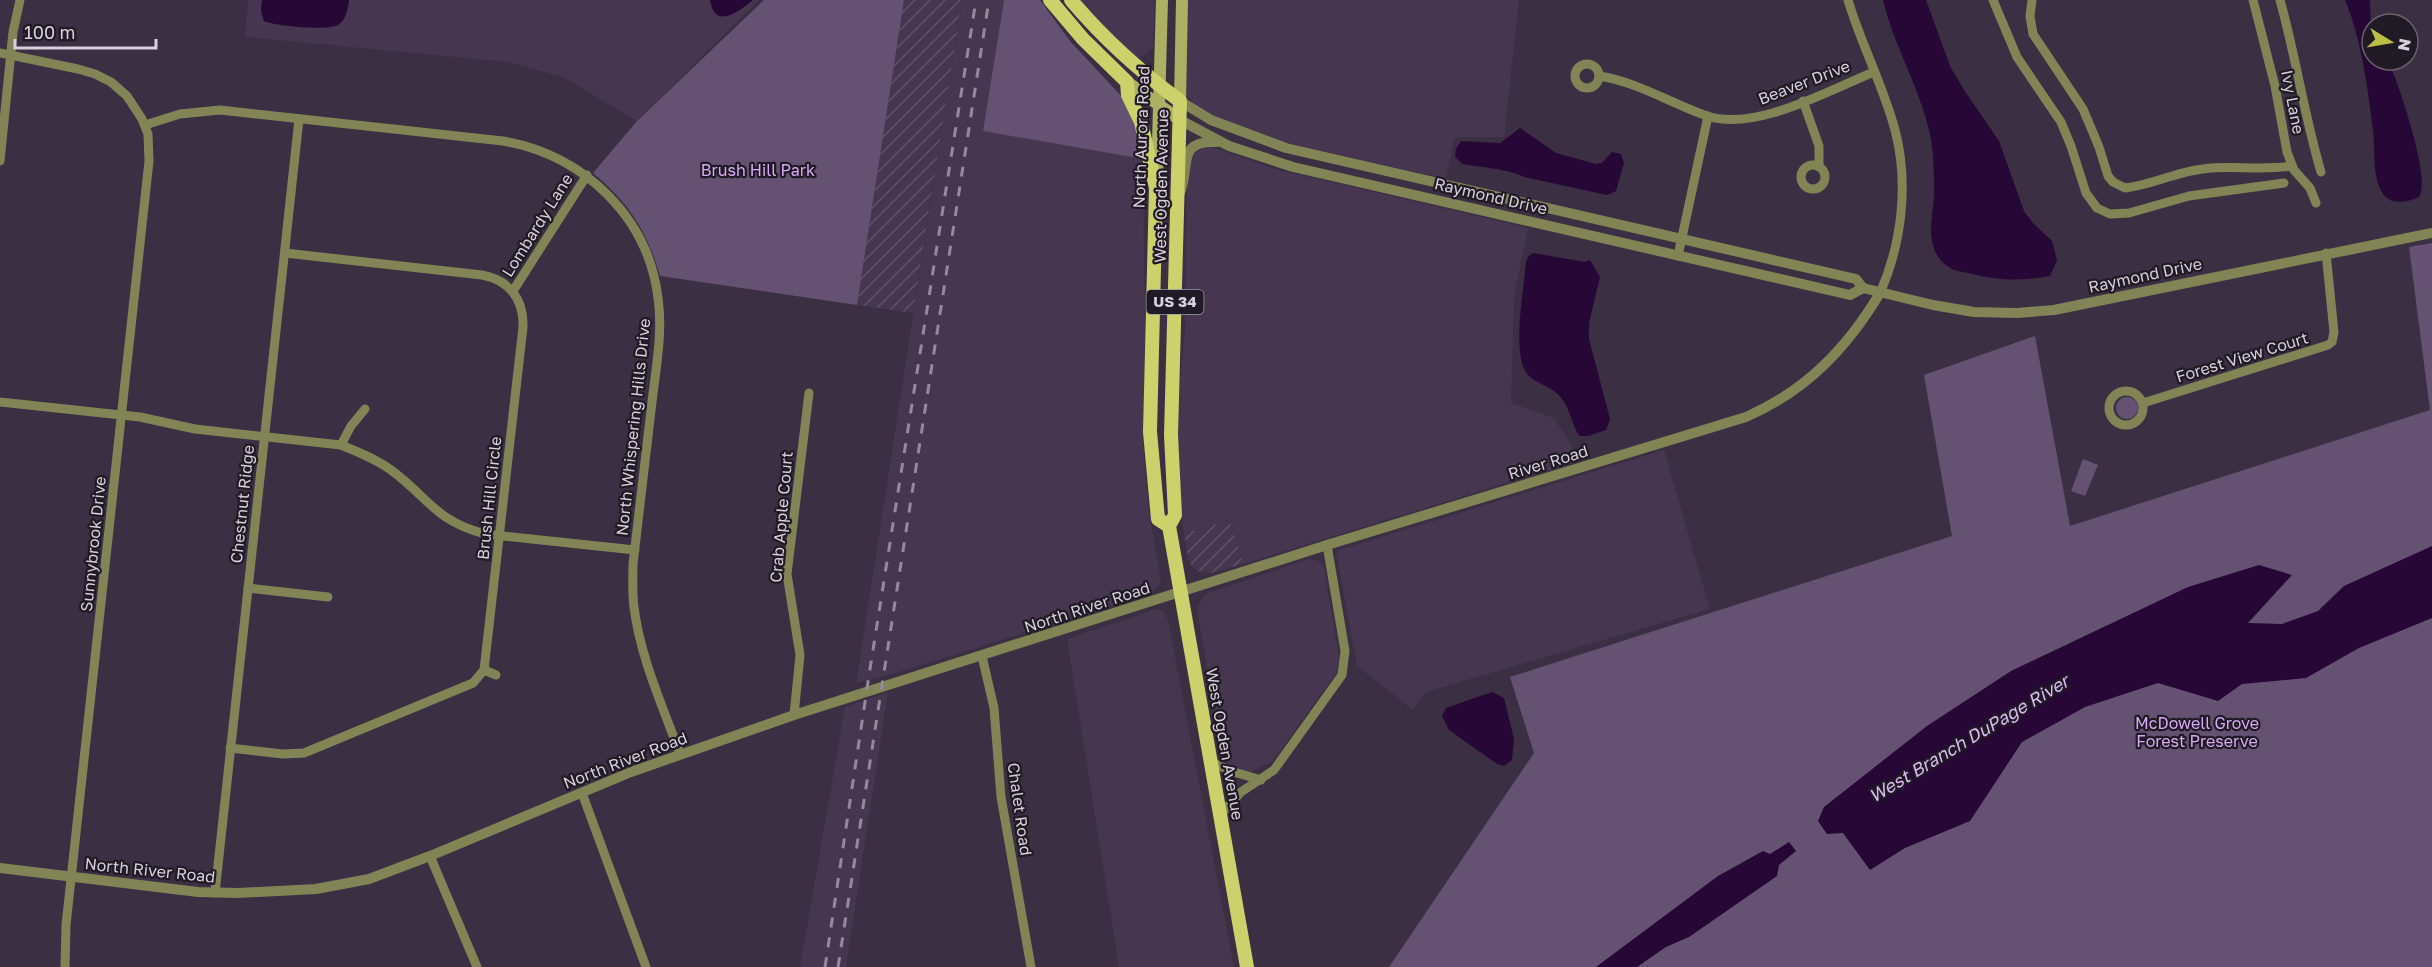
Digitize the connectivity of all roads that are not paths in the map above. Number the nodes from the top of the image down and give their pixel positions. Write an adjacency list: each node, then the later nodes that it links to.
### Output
1 (20, 0): 12 (street)
2 (1050, 0): 15 (main road, West Ogden Avenue)
3 (1071, 0): 16 (main road, West Ogden Avenue)
4 (1162, 0): 16 (main road, North Aurora Road)
5 (1182, 0): 17 (main road)
6 (1848, 0): 13 (street)
7 (1993, 0): 33 (street)
8 (2032, 0): 28 (street)
9 (2253, 0): 26 (street, Ivy Lane)
10 (2280, 0): 29 (street, Ivy Lane)
11 (0, 53): 12 (street)
12 (10, 55): 23 (street); 25 (street)
13 (1874, 72): 18 (street, Beaver Drive); 44 (street)
14 (1599, 76): 20 (street, Beaver Drive)
15 (1127, 82): 19 (main road, Raymond Drive); 32 (main road, West Ogden Avenue)
16 (1160, 87): 17 (main road, West Ogden Avenue); 19 (main road, North Aurora Road)
17 (1180, 101): 22 (main road, West Ogden Avenue / US 34); 37 (street, Raymond Drive)
18 (1803, 101): 20 (street, Beaver Drive); 27 (street)
19 (1160, 107): 22 (main road, Raymond Drive); 32 (main road, North Aurora Road)
20 (1708, 116): 37 (street)
21 (299, 119): 23 (street, North Whispering Hills Drive); 30 (street, North Whispering Hills Drive); 38 (street, Chestnut Ridge)
22 (1180, 120): 24 (street, Raymond Drive); 34 (main road, West Ogden Avenue / US 34)
23 (145, 125): 49 (street, Sunnybrook Drive)
24 (1220, 142): 34 (street); 40 (street, Raymond Drive)
25 (0, 161)
26 (2292, 166): 28 (street); 35 (street, Ivy Lane)
27 (1819, 167)
28 (2236, 169): 33 (street)
29 (2321, 172)
30 (586, 175): 43 (street, Lombardy Lane); 55 (street, North Whispering Hills Drive)
31 (2284, 183): 33 (street)
32 (1156, 188): 41 (main road, North Aurora Road)
33 (2238, 190)
34 (1177, 198): 52 (main road, West Ogden Avenue / US 34)
35 (2316, 203)
36 (2432, 233): 39 (street, Raymond Drive)
37 (1681, 239): 40 (street); 42 (street, Raymond Drive)
38 (285, 253): 43 (street); 50 (street, Chestnut Ridge)
39 (2326, 253): 44 (street, Raymond Drive); 47 (street, Forest View Court)
40 (1678, 256): 42 (street, Raymond Drive)
41 (1153, 275): 52 (main road, West Ogden Avenue / US 34)
42 (1863, 288): 44 (street, Raymond Drive)
43 (513, 291): 53 (street, Brush Hill Circle)
44 (1880, 293): 54 (street, River Road)
45 (809, 393): 62 (street, Crab Apple Court)
46 (0, 402): 49 (street)
47 (2143, 403)
48 (365, 409): 51 (street)
49 (122, 415): 50 (street); 71 (street, Sunnybrook Drive)
50 (264, 437): 51 (street); 56 (street, Chestnut Ridge)
51 (341, 445): 53 (street)
52 (1169, 526): 57 (main road, West Ogden Avenue / US 34)
53 (500, 536): 55 (street); 60 (street, Brush Hill Circle)
54 (1327, 545): 57 (street, River Road); 66 (street)
55 (635, 550): 64 (street, North Whispering Hills Drive)
56 (248, 588): 58 (street); 63 (street, Chestnut Ridge)
57 (1181, 592): 59 (street, North River Road); 65 (main road, West Ogden Avenue / US 34)
58 (328, 597)
59 (982, 656): 62 (street, North River Road); 76 (street, Chalet Road)
60 (484, 670): 61 (street); 63 (street)
61 (496, 675)
62 (794, 715): 64 (street, North River Road)
63 (231, 748): 72 (street, Chestnut Ridge)
64 (680, 754): 67 (street, North River Road)
65 (1211, 762): 66 (street); 68 (main road, West Ogden Avenue / US 34)
66 (1262, 780): 68 (street)
67 (582, 793): 69 (street, North River Road); 75 (street)
68 (1221, 814): 77 (main road, West Ogden Avenue / US 34)
69 (430, 856): 72 (street, North River Road); 74 (street)
70 (0, 868): 71 (street, North River Road)
71 (73, 877): 72 (street, North River Road); 73 (street, Sunnybrook Drive)
72 (215, 893)
73 (65, 967)
74 (477, 967)
75 (646, 967)
76 (1031, 967)
77 (1247, 967)

